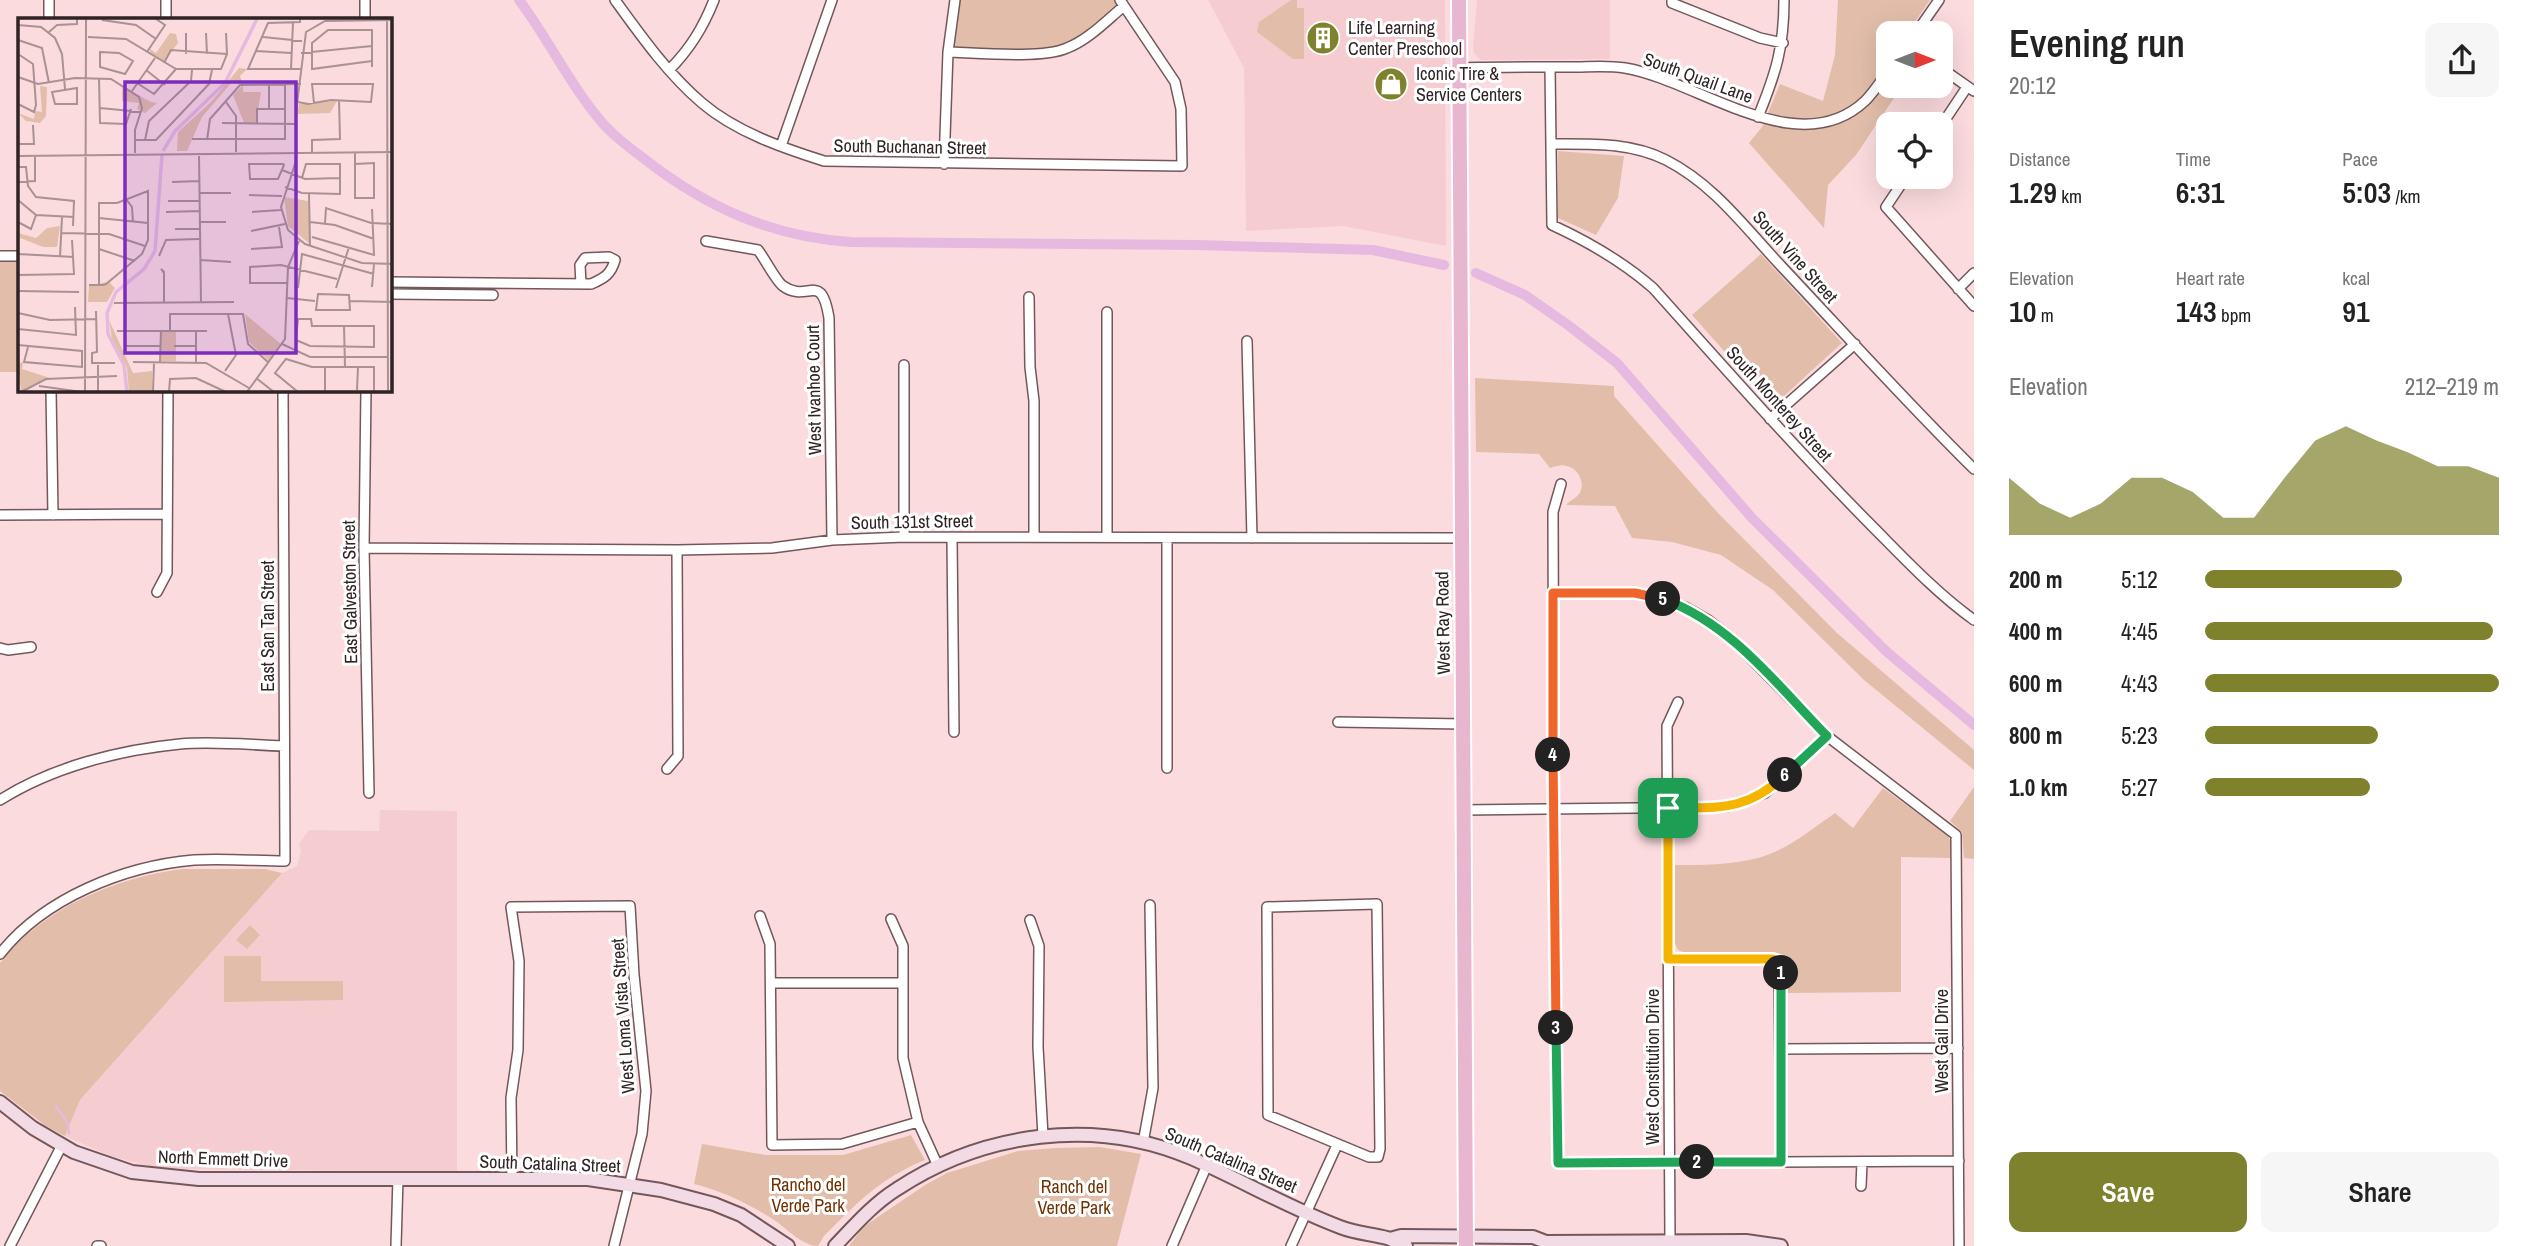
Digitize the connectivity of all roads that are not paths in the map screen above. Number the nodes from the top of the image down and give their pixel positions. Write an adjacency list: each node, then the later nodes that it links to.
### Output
1 (49, 0): 13 (street)
2 (166, 0): 14 (street)
3 (365, 0): 15 (street)
4 (615, 0): 21 (street, South Buchanan Street)
5 (713, 0): 21 (street)
6 (832, 0): 28 (street)
7 (955, 0): 18 (street)
8 (1459, 0): 20 (main road, West Ray Road)
9 (1784, 0): 17 (street)
10 (1939, 0): 16 (street)
11 (1672, 2): 17 (street)
12 (1122, 3): 18 (street); 29 (street, South Buchanan Street)
13 (49, 18)
14 (166, 18)
15 (365, 18)
16 (1924, 21)
17 (1783, 43): 26 (street)
18 (948, 52): 29 (street)
19 (1550, 67): 20 (street, South Quail Lane); 26 (street, South Quail Lane); 27 (street)
20 (1459, 68): 62 (main road, West Ray Road)
21 (669, 70): 28 (street, South Buchanan Street)
22 (1953, 76): 24 (street)
23 (1876, 87): 26 (street, South Quail Lane)
24 (1971, 89): 25 (street)
25 (1952, 112)
26 (1758, 117)
27 (1551, 144): 44 (street, South Vine Street); 50 (street, South Monterey Street)
28 (780, 146): 29 (street, South Buchanan Street)
29 (944, 164)
30 (1898, 189): 37 (street)
31 (706, 242): 63 (street, West Ivanhoe Court)
32 (0, 256): 33 (street)
33 (18, 256)
34 (1974, 273): 37 (street)
35 (392, 282): 36 (street)
36 (581, 284)
37 (1958, 289): 41 (street)
38 (392, 295): 39 (street)
39 (493, 295)
40 (1029, 297): 58 (street)
41 (1974, 306)
42 (1107, 312): 59 (street)
43 (1247, 341): 61 (street)
44 (1855, 344): 50 (street); 51 (street, South Vine Street)
45 (904, 365): 56 (street)
46 (51, 392): 55 (street)
47 (168, 392): 53 (street)
48 (283, 392): 76 (street, East San Tan Street)
49 (366, 392): 64 (street, East Galveston Street)
50 (1770, 419): 68 (street, South Monterey Street)
51 (1974, 469)
52 (1561, 484): 67 (street)
53 (167, 514): 55 (street); 66 (street)
54 (0, 515): 55 (street)
55 (53, 515)
56 (904, 537): 57 (street, South 131st Street); 63 (street, South 131st Street)
57 (953, 537): 58 (street, South 131st Street); 74 (street)
58 (1034, 537): 59 (street, South 131st Street)
59 (1107, 537): 60 (street, South 131st Street)
60 (1167, 538): 61 (street, South 131st Street); 77 (street)
61 (1252, 538): 62 (street, South 131st Street)
62 (1462, 538): 73 (main road, West Ray Road)
63 (832, 540): 65 (street, South 131st Street)
64 (364, 548): 65 (street, South 131st Street); 79 (street, East Galveston Street)
65 (677, 550): 78 (street)
66 (157, 592)
67 (1553, 593): 75 (street); 82 (street)
68 (1974, 620)
69 (31, 647): 70 (street)
70 (0, 648)
71 (1678, 702): 81 (street, West Constitution Drive)
72 (1338, 722): 73 (street)
73 (1464, 724): 83 (main road, West Ray Road)
74 (954, 732)
75 (1827, 736): 81 (street); 92 (street, West Gail Drive)
76 (284, 746): 80 (street); 88 (street, East San Tan Street)
77 (1167, 768)
78 (667, 769)
79 (369, 793)
80 (0, 800)
81 (1668, 808): 82 (street); 89 (street, West Constitution Drive)
82 (1553, 809): 83 (street); 103 (street)
83 (1464, 810): 113 (main road, West Ray Road)
84 (1150, 905): 97 (street)
85 (760, 916): 90 (street)
86 (891, 919): 91 (street)
87 (1030, 920): 96 (street)
88 (0, 954)
89 (1668, 959): 93 (street); 103 (street, West Constitution Drive)
90 (772, 983): 91 (street); 95 (street)
91 (902, 983): 95 (street)
92 (1958, 1048): 93 (street); 100 (street, West Gail Drive)
93 (1781, 1049): 101 (street)
94 (0, 1102): 98 (street, North Emmett Drive)
95 (918, 1122): 105 (street)
96 (1043, 1136): 97 (street, South Catalina Street); 105 (street, South Catalina Street)
97 (1143, 1143): 104 (street, South Catalina Street)
98 (62, 1145): 106 (street, North Emmett Drive); 116 (street)
99 (1337, 1145): 99 (street); 111 (street)
100 (1959, 1161): 102 (street); 125 (street, West Gail Drive)
101 (1781, 1162): 102 (street); 103 (street)
102 (1862, 1162): 110 (street)
103 (1669, 1163): 114 (street, West Constitution Drive)
104 (1207, 1165): 111 (street, South Catalina Street); 121 (street)
105 (938, 1166): 120 (street, South Catalina Street)
106 (398, 1178): 107 (street, North Emmett Drive); 117 (street)
107 (464, 1178): 108 (street, South Catalina Street)
108 (512, 1178): 109 (street, South Catalina Street); 109 (street, West Loma Vista Street)
109 (630, 1184): 118 (street, West Loma Vista Street); 119 (street, South Catalina Street)
110 (1861, 1186)
111 (1307, 1212): 112 (street, South Catalina Street); 122 (street)
112 (1390, 1239): 113 (street, South Catalina Street); 123 (street, South Catalina Street)
113 (1466, 1241): 115 (street, South Catalina Street)
114 (1670, 1241): 115 (street, South Catalina Street); 124 (street, South Catalina Street)
115 (1542, 1244)
116 (10, 1246)
117 (396, 1246)
118 (614, 1246)
119 (788, 1246)
120 (835, 1246)
121 (1172, 1246)
122 (1291, 1246)
123 (1406, 1246)
124 (1781, 1246)
125 (1959, 1246)

